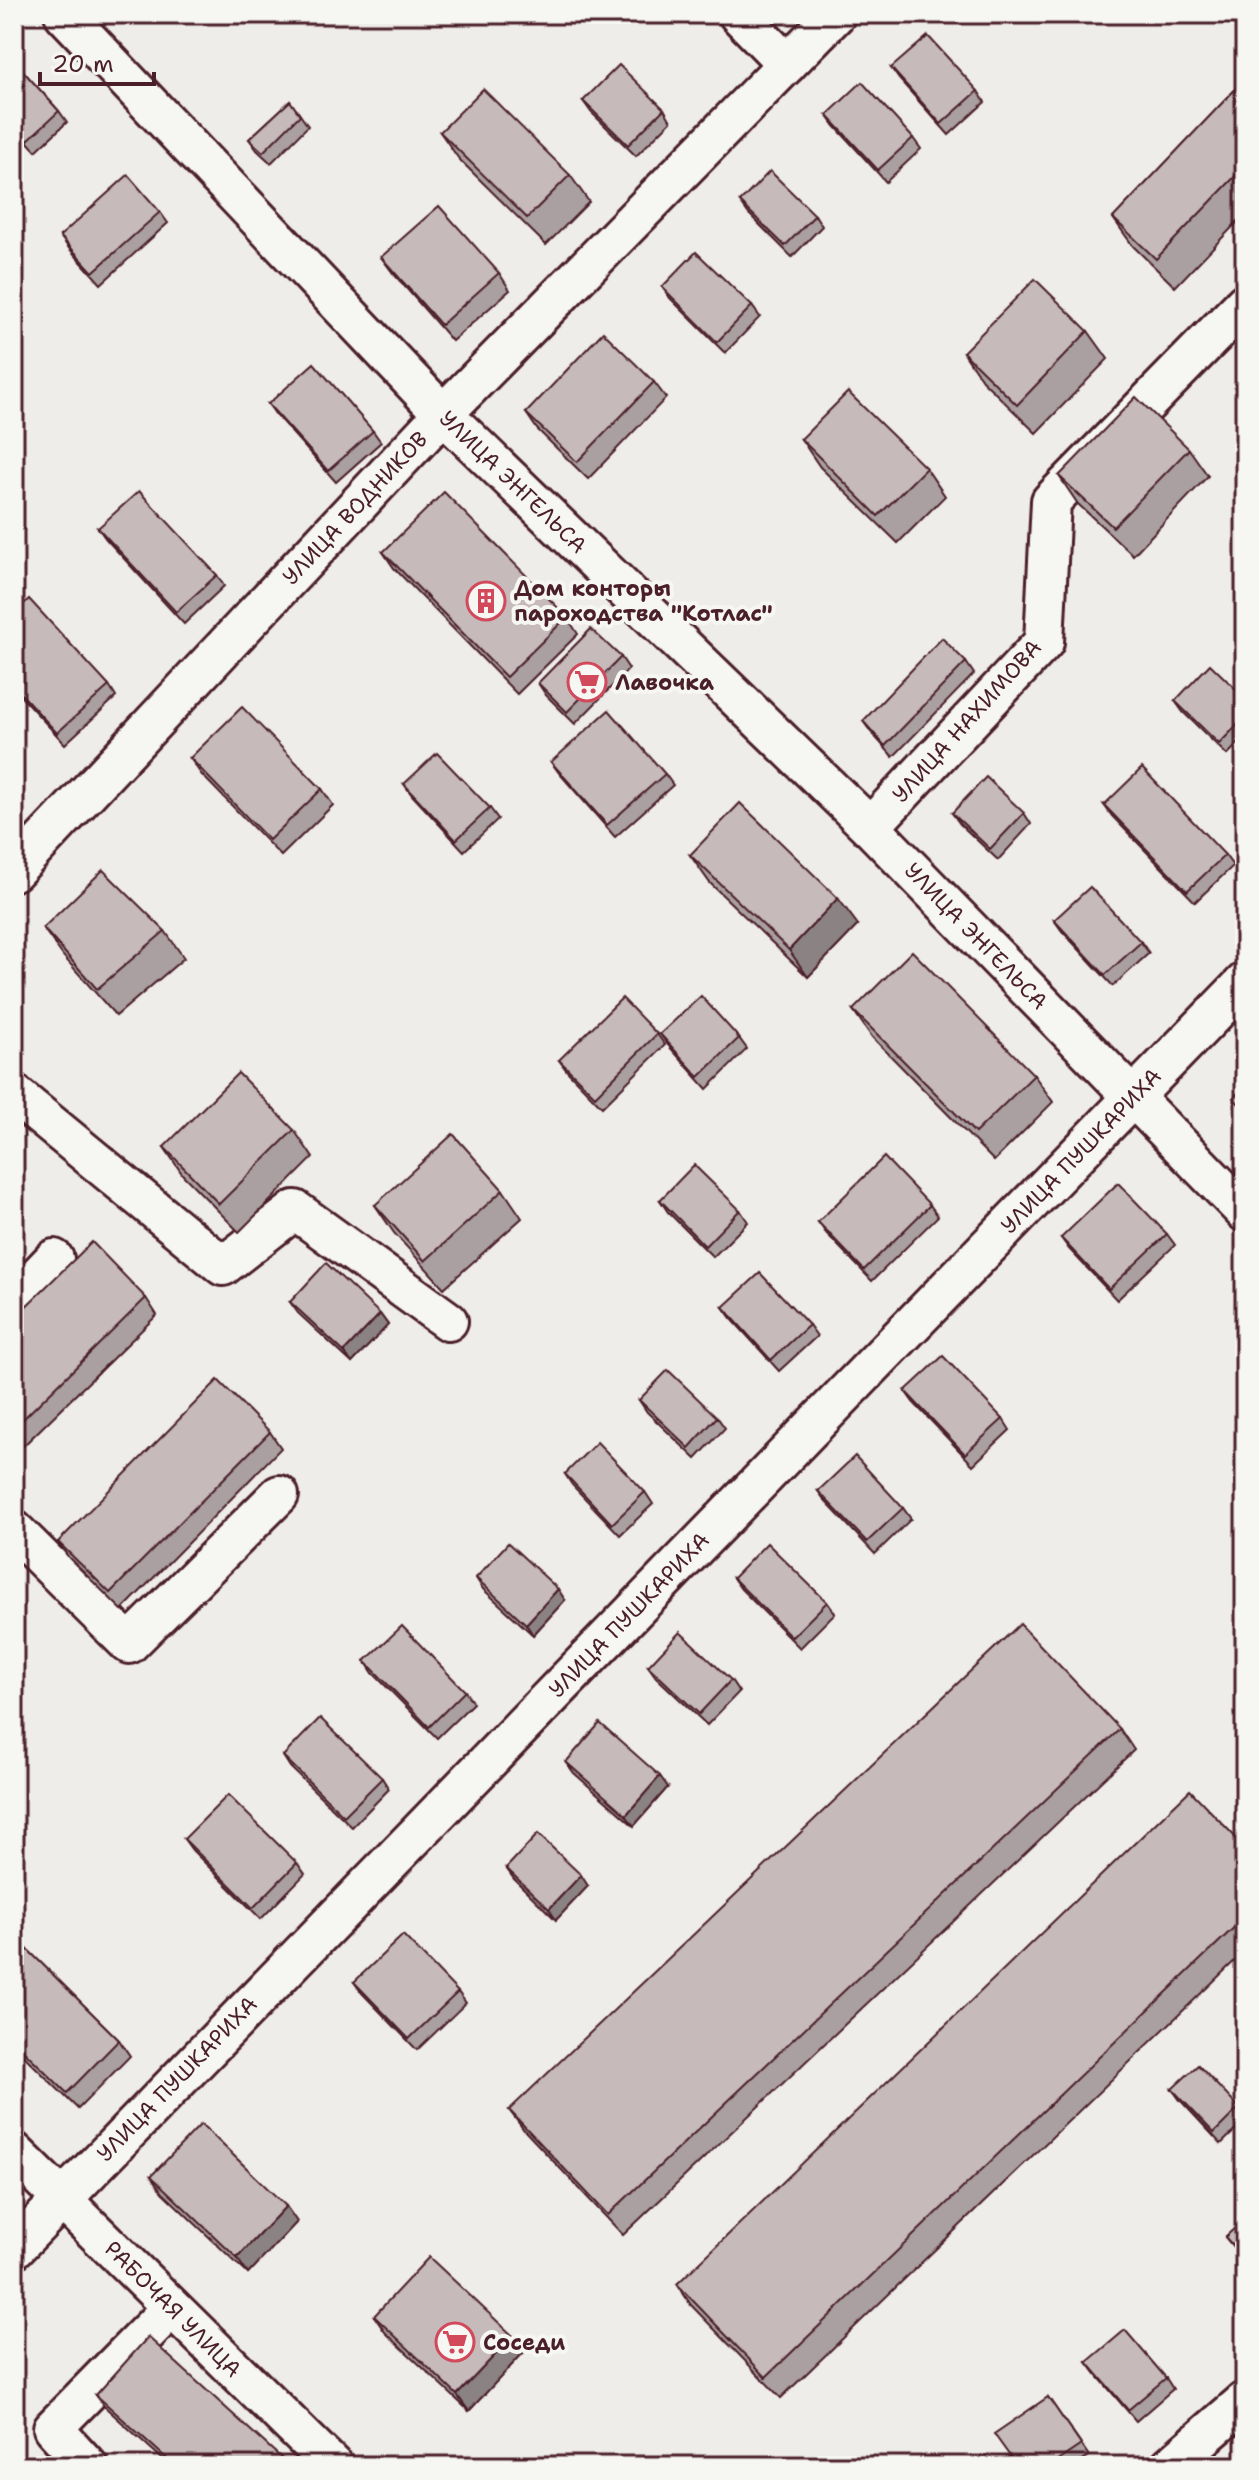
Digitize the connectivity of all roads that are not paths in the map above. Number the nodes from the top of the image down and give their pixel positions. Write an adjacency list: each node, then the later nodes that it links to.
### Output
1 (64, 14): 6 (street, УЛИЦА ЭНГЕЛЬСА)
2 (738, 14): 4 (street)
3 (836, 14): 4 (street, УЛИЦА ВОДНИКОВ)
4 (787, 64): 6 (street, УЛИЦА ВОДНИКОВ)
5 (1245, 303): 7 (street, УЛИЦА НАХИМОВА)
6 (443, 414): 7 (street, УЛИЦА ЭНГЕЛЬСА); 8 (street, УЛИЦА ВОДНИКОВ)
7 (870, 827): 11 (street, УЛИЦА ЭНГЕЛЬСА)
8 (14, 871)
9 (1245, 982): 11 (street, УЛИЦА ПУШКАРИХА)
10 (14, 1094): 15 (street)
11 (1133, 1098): 12 (street, УЛИЦА ЭНГЕЛЬСА); 19 (street, УЛИЦА ПУШКАРИХА)
12 (1245, 1212)
13 (54, 1259): 14 (street)
14 (14, 1301)
15 (448, 1321)
16 (279, 1495): 17 (street)
17 (14, 1530)
18 (14, 2152): 19 (street, РАБОЧАЯ УЛИЦА)
19 (61, 2198): 20 (street, УЛИЦА ПУШКАРИХА); 21 (street, РАБОЧАЯ УЛИЦА)
20 (14, 2249)
21 (171, 2308): 23 (street); 24 (street, РАБОЧАЯ УЛИЦА)
22 (1245, 2401): 25 (street)
23 (88, 2466)
24 (333, 2466)
25 (1170, 2466)

